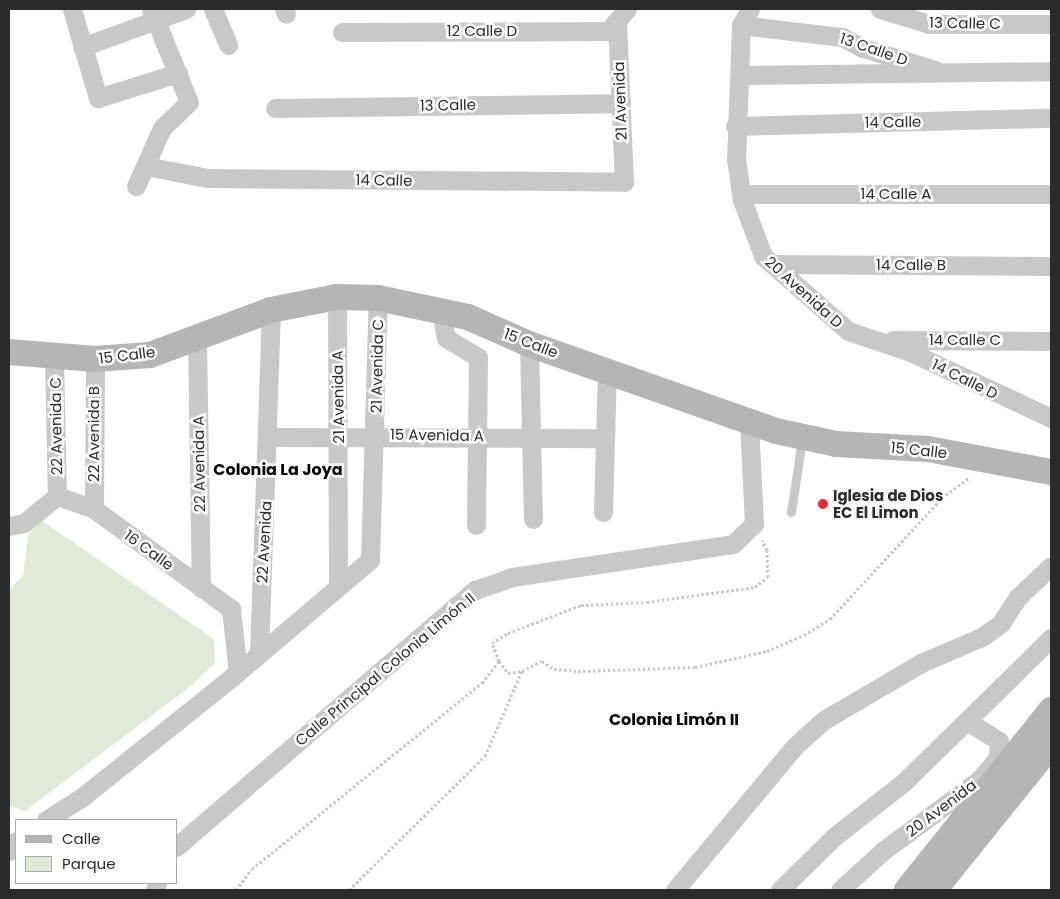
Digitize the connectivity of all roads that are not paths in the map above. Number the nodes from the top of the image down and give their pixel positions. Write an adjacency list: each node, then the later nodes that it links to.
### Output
1 (72, 9): 11 (street)
2 (186, 9): 6 (street)
3 (213, 9): 10 (street)
4 (880, 9): 8 (street, 13 Calle C)
5 (622, 14): 9 (street, 12 Calle D); 16 (street, 21 Avenida)
6 (154, 15): 11 (street); 13 (street)
7 (745, 16): 14 (street, 13 Calle D); 15 (street, 20 Avenida D)
8 (1051, 24)
9 (342, 32)
10 (228, 45)
11 (82, 47): 13 (street)
12 (1051, 71): 14 (street, 13 Calle D)
13 (178, 73): 20 (street)
14 (947, 74): 15 (street, 13 Calle D)
15 (740, 75): 19 (street, 20 Avenida D)
16 (621, 103): 17 (street, 13 Calle); 21 (street, 21 Avenida)
17 (275, 108)
18 (1051, 118): 19 (street, 14 Calle)
19 (735, 126): 23 (street, 20 Avenida D)
20 (146, 166): 21 (street, 14 Calle); 22 (street)
21 (624, 182)
22 (136, 186)
23 (741, 194): 24 (street, 14 Calle A); 25 (street, 20 Avenida D)
24 (1051, 194)
25 (772, 264): 26 (street, 14 Calle B); 32 (street, 20 Avenida D)
26 (1051, 266)
27 (337, 297): 28 (street, 15 Calle); 30 (street, 15 Calle); 43 (street, 21 Avenida A)
28 (378, 298): 29 (street, 15 Calle); 44 (street, 21 Avenida C)
29 (442, 308): 34 (street, 15 Calle); 45 (street)
30 (271, 310): 31 (street, 15 Calle); 47 (street, 22 Avenida)
31 (197, 339): 37 (street, 15 Calle); 60 (street, 22 Avenida A)
32 (879, 340): 33 (street, 14 Calle C); 40 (street, 14 Calle D)
33 (1051, 341)
34 (529, 344): 38 (street, 15 Calle); 48 (street)
35 (9, 352): 36 (street, 15 Calle)
36 (54, 356): 37 (street, 15 Calle); 51 (street, 22 Avenida C)
37 (95, 360): 52 (street, 22 Avenida B)
38 (607, 371): 42 (street, 15 Calle); 49 (street)
39 (1051, 400): 40 (street)
40 (1033, 411): 41 (street, 14 Calle D)
41 (1051, 418)
42 (749, 421): 46 (street, 15 Calle); 68 (street, Calle Principal Colonia Limón II)
43 (338, 434): 44 (street, 15 Avenida A); 47 (street, 15 Avenida A); 59 (street, 21 Avenida A)
44 (376, 434): 45 (street, 15 Avenida A); 59 (street, 21 Avenida C)
45 (478, 436): 48 (street, 15 Avenida A); 56 (street)
46 (802, 436): 50 (street, 15 Calle); 54 (lane)
47 (270, 437): 62 (street, 22 Avenida)
48 (533, 437): 49 (street, 15 Avenida A); 55 (street)
49 (605, 438): 53 (street)
50 (1051, 472)
51 (57, 496): 52 (street, 16 Calle); 57 (street)
52 (94, 509): 60 (street, 16 Calle)
53 (603, 512)
54 (791, 512)
55 (533, 519)
56 (476, 525)
57 (9, 526)
58 (1051, 566): 69 (street)
59 (338, 587): 62 (street)
60 (201, 588): 63 (street, 16 Calle)
61 (1051, 638): 65 (street)
62 (259, 654): 63 (street)
63 (238, 672): 67 (street)
64 (1051, 710): 72 (street, 20 Avenida)
65 (967, 721): 70 (street); 71 (street, 20 Avenida)
66 (1051, 745): 73 (street)
67 (48, 819)
68 (178, 845)
69 (675, 890)
70 (780, 890)
71 (840, 890)
72 (907, 890)
73 (934, 890)

